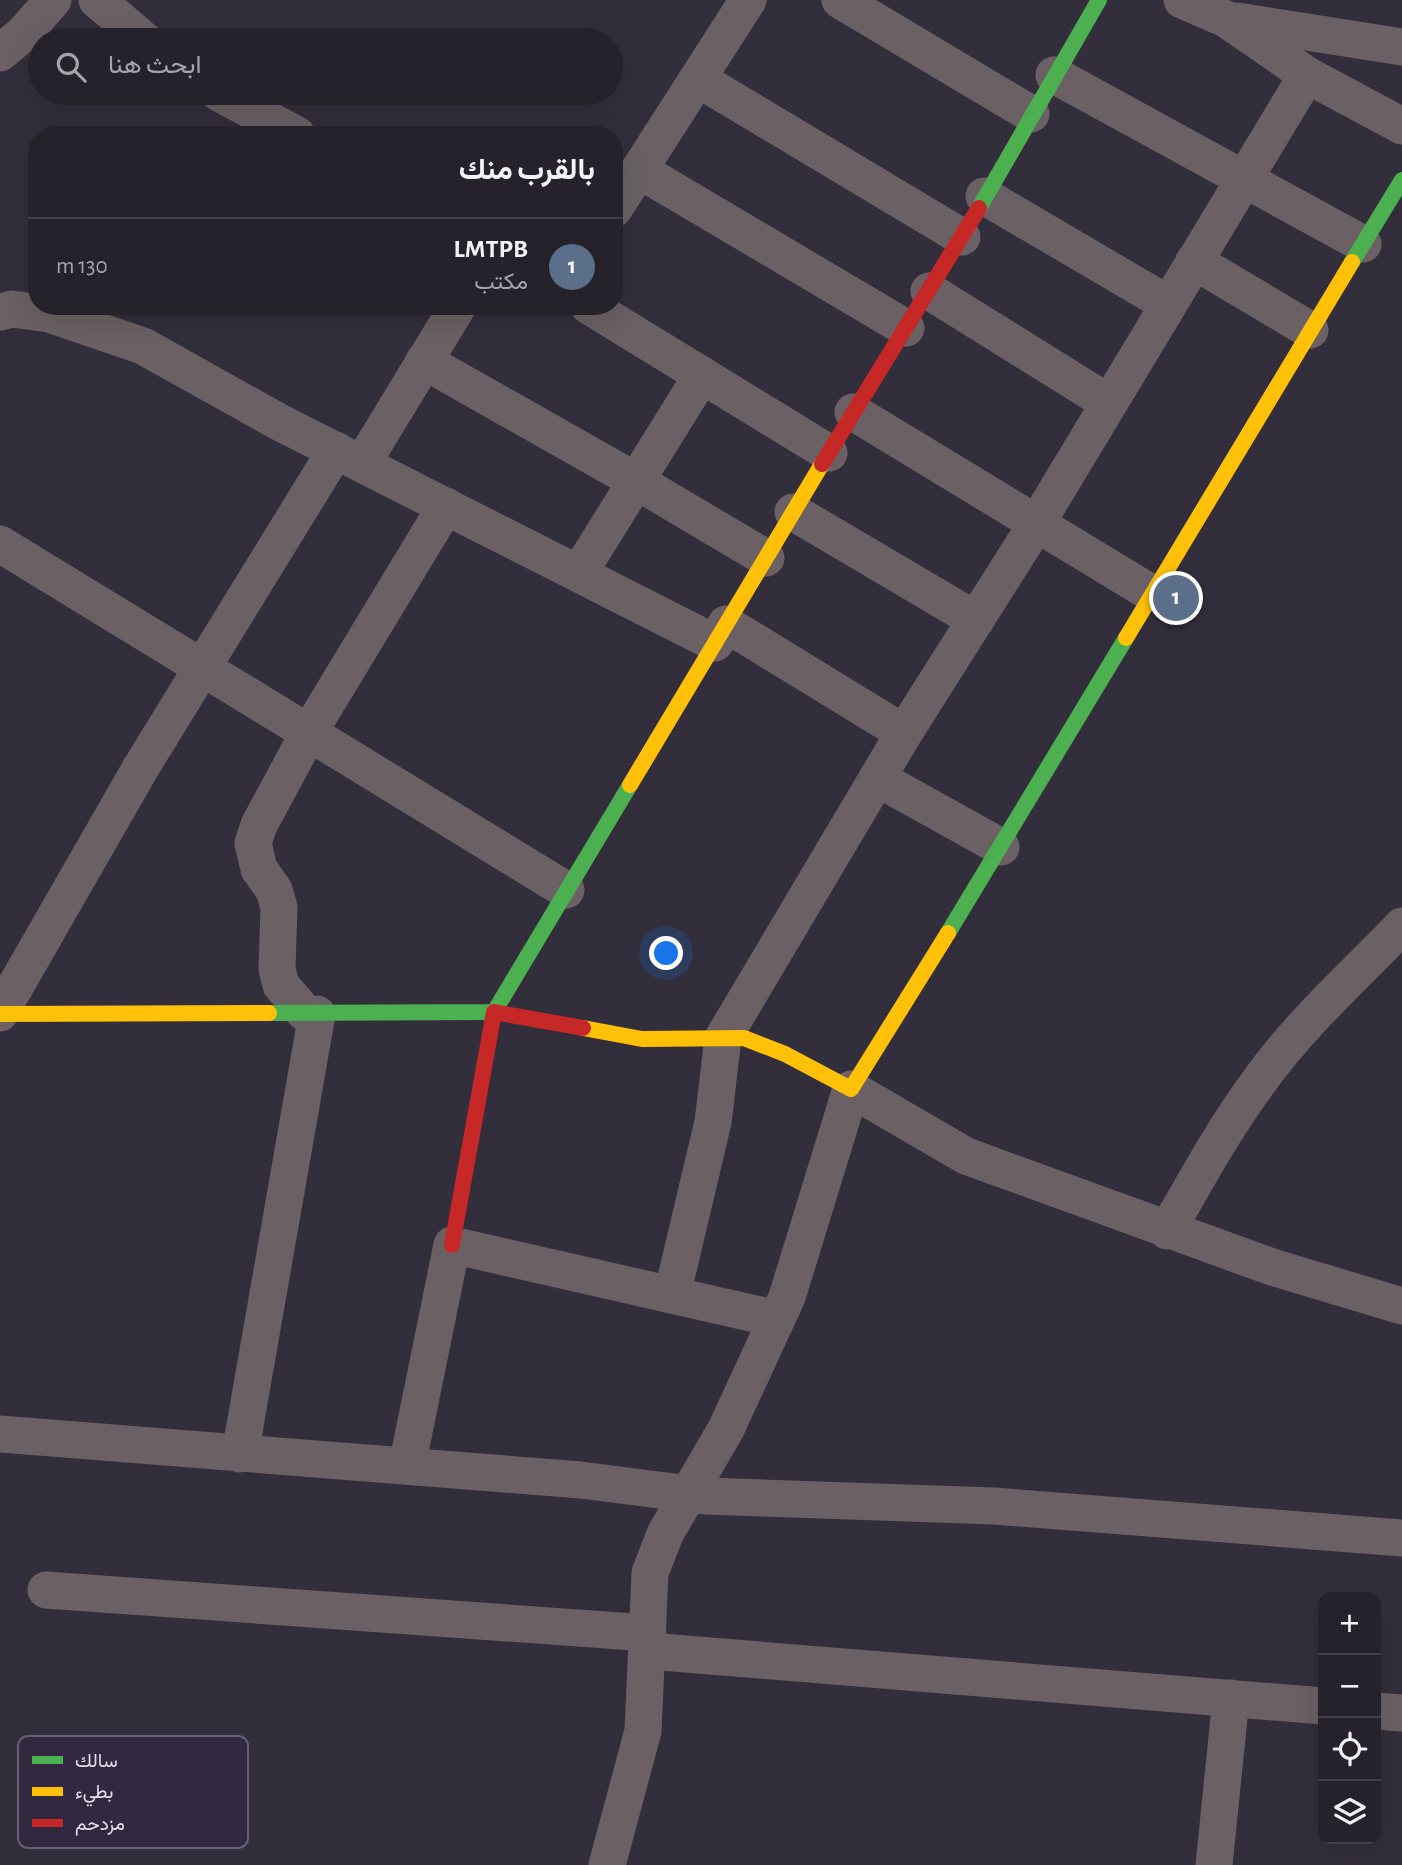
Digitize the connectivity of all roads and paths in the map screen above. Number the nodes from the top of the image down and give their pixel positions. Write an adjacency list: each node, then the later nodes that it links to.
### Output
1 (53, 0): 9 (street)
2 (97, 0): 10 (street)
3 (748, 0): 15 (street)
4 (840, 0): 17 (street)
5 (1099, 0): 13 (street)
6 (1182, 0): 7 (street)
7 (1226, 19): 11 (street); 14 (street)
8 (28, 28): 12 (street)
9 (28, 28)
10 (130, 28)
11 (1402, 47)
12 (0, 53)
13 (1054, 75): 17 (street); 21 (street)
14 (1307, 75): 19 (street); 21 (street)
15 (698, 79): 20 (street); 25 (street)
16 (241, 105): 18 (street)
17 (1031, 114): 24 (street)
18 (280, 126)
19 (1402, 126)
20 (639, 170): 23 (street); 35 (street)
21 (1244, 179): 26 (street); 27 (street)
22 (1402, 180): 26 (street)
23 (623, 195)
24 (984, 195): 25 (street); 29 (street)
25 (962, 237): 28 (street)
26 (1363, 244): 36 (street)
27 (1194, 261): 29 (street); 36 (street)
28 (929, 291): 35 (street); 39 (street)
29 (1168, 304): 39 (street)
30 (28, 311): 31 (street)
31 (0, 312)
32 (52, 315): 42 (street)
33 (453, 315): 37 (street)
34 (604, 315): 38 (street)
35 (906, 328): 40 (street)
36 (1310, 330): 50 (street)
37 (425, 361): 42 (street); 43 (street)
38 (702, 375): 41 (street); 43 (street)
39 (1109, 403): 46 (street)
40 (853, 412): 41 (street); 46 (street)
41 (829, 453): 45 (street)
42 (349, 457): 44 (street); 53 (street)
43 (636, 481): 48 (street); 49 (street)
44 (446, 506): 49 (street); 55 (street)
45 (793, 512): 48 (street); 51 (street)
46 (1037, 523): 50 (street); 51 (street)
47 (0, 544): 53 (street)
48 (766, 558): 52 (street)
49 (579, 573): 52 (street)
50 (1151, 593): 57 (street)
51 (976, 620): 54 (street)
52 (720, 633): 54 (street); 58 (street)
53 (200, 668): 55 (street); 62 (street)
54 (904, 733): 56 (street)
55 (308, 734): 58 (street); 61 (street)
56 (877, 778): 57 (street); 63 (street)
57 (1001, 847): 64 (street)
58 (566, 890): 60 (street)
59 (1402, 926): 65 (street)
60 (494, 1012): 61 (street); 63 (street); 66 (street)
61 (311, 1014): 62 (street); 71 (street)
62 (7, 1018)
63 (723, 1038): 64 (street); 67 (street)
64 (851, 1089): 65 (street); 69 (street)
65 (1167, 1231): 68 (street)
66 (452, 1245): 67 (street); 72 (street)
67 (672, 1294): 69 (street)
68 (1402, 1306)
69 (777, 1319): 73 (street)
70 (0, 1434): 71 (street)
71 (240, 1454): 72 (street)
72 (407, 1466): 73 (street)
73 (691, 1494): 74 (street); 76 (street)
74 (1402, 1538)
75 (46, 1590): 76 (street)
76 (648, 1642): 77 (street); 81 (street)
77 (1231, 1698): 78 (street); 82 (street)
78 (1318, 1706)
79 (1381, 1711): 80 (street)
80 (1402, 1713)
81 (607, 1865)
82 (1214, 1865)

